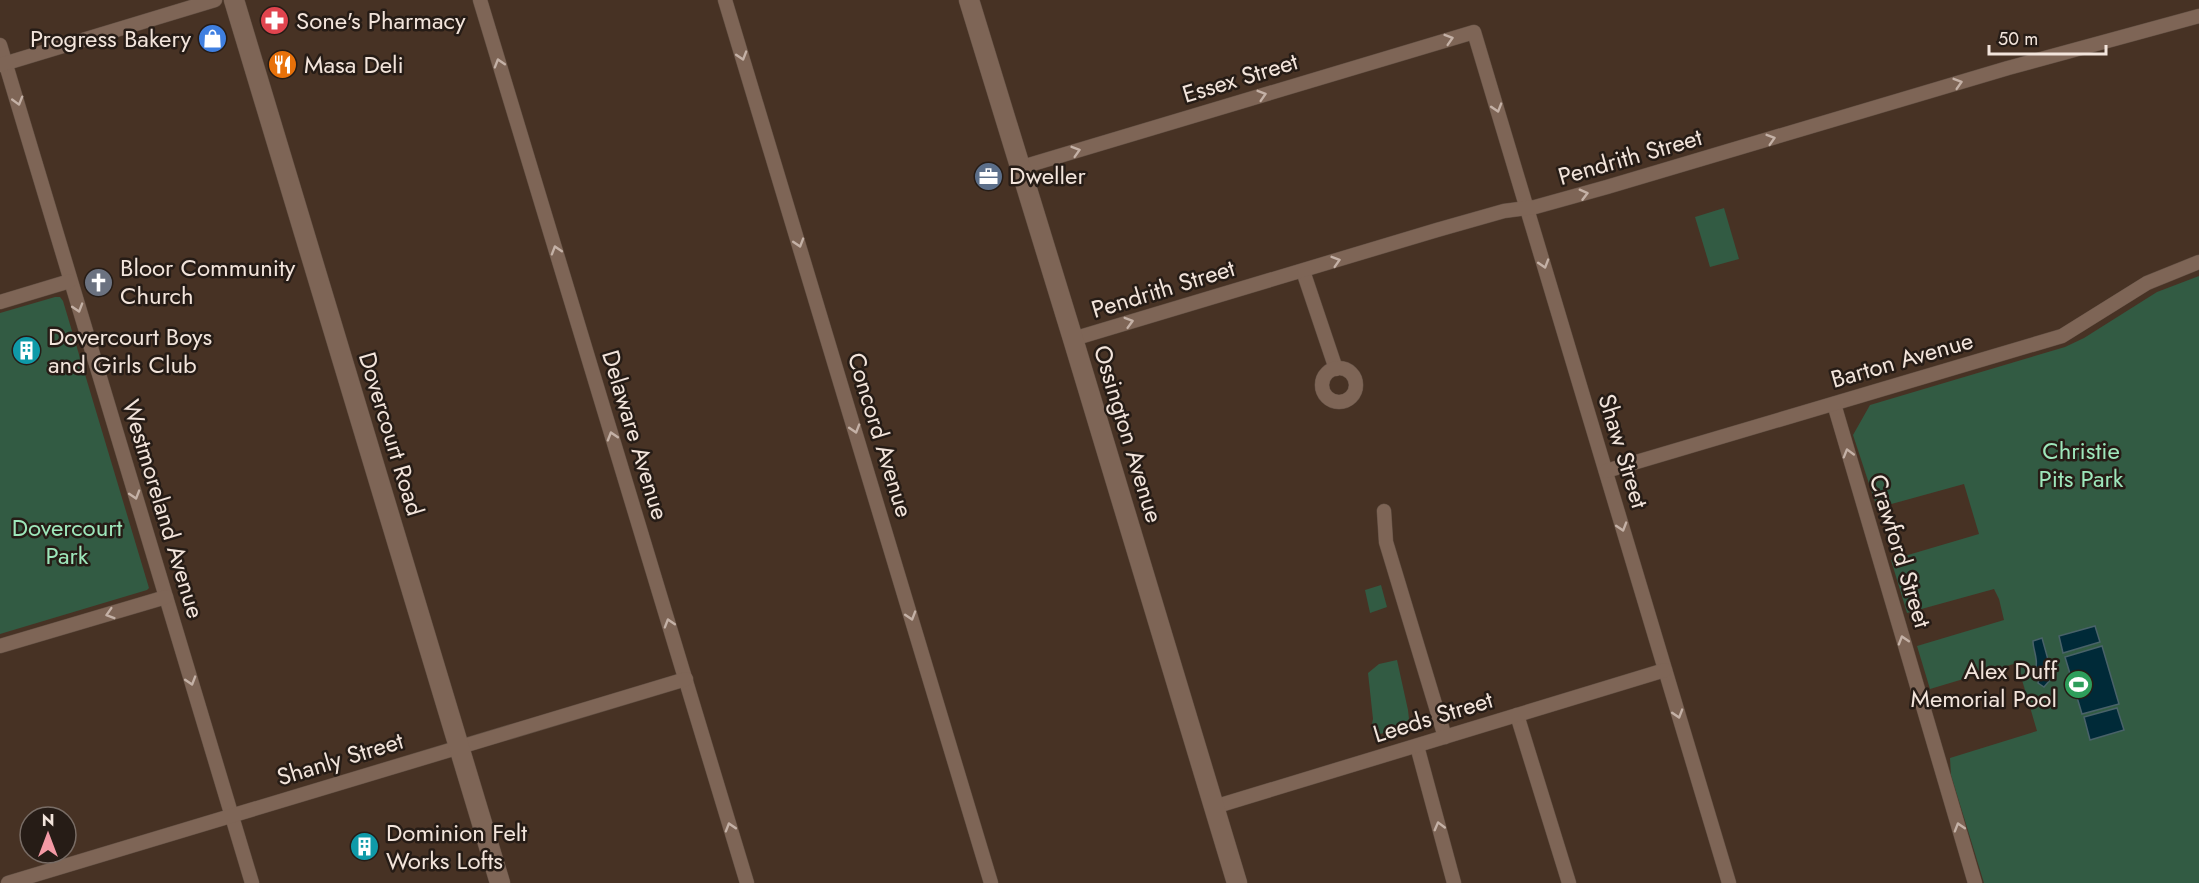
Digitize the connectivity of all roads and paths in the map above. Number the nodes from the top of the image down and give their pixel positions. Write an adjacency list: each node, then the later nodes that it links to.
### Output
1 (215, 0): 9 (street)
2 (234, 0): 28 (street, Dovercourt Road)
3 (480, 0): 24 (street, Delaware Avenue, one-way to 3)
4 (725, 0): 35 (street, Concord Avenue, one-way to 35)
5 (969, 0): 10 (street, Ossington Avenue)
6 (2199, 16): 11 (street, Pendrith Street, one-way to 6)
7 (1474, 32): 10 (street, Essex Street, one-way to 7); 11 (street, Shaw Street, one-way to 11)
8 (0, 45): 9 (street, Westmoreland Avenue)
9 (3, 64): 14 (street, Westmoreland Avenue, one-way to 14)
10 (1020, 168): 16 (street, Ossington Avenue)
11 (1528, 208): 13 (street, Pendrith Street, one-way to 11); 19 (street, Shaw Street, one-way to 19)
12 (2199, 262): 18 (street, Barton Avenue)
13 (1303, 271): 16 (street, Pendrith Street, one-way to 13); 17 (street)
14 (70, 281): 15 (street); 21 (street, Westmoreland Avenue, one-way to 21)
15 (0, 302)
16 (1073, 339): 29 (street, Ossington Avenue)
17 (1336, 369)
18 (1834, 404): 19 (street, Barton Avenue); 40 (street, Crawford Street, one-way to 18)
19 (1606, 471): 23 (street, Shaw Street, one-way to 23)
20 (1384, 512): 26 (street)
21 (166, 597): 22 (street, one-way to 22); 30 (street, Westmoreland Avenue, one-way to 30)
22 (0, 646)
23 (1665, 670): 25 (street, Leeds Street); 39 (street, Shaw Street, one-way to 39)
24 (686, 679): 28 (street, Shanly Street); 34 (street, Delaware Avenue, one-way to 24)
25 (1517, 715): 26 (street, Leeds Street); 38 (street)
26 (1445, 737): 27 (street, Leeds Street)
27 (1417, 746): 29 (street, Leeds Street); 37 (street, one-way to 27)
28 (459, 747): 30 (street, Shanly Street); 33 (street, Dovercourt Road)
29 (1214, 807): 36 (street, Ossington Avenue)
30 (232, 815): 31 (street, Shanly Street); 32 (street, Westmoreland Avenue)
31 (8, 883)
32 (252, 883)
33 (500, 883)
34 (747, 883)
35 (991, 883)
36 (1237, 883)
37 (1454, 883)
38 (1569, 883)
39 (1729, 883)
40 (1975, 883)

